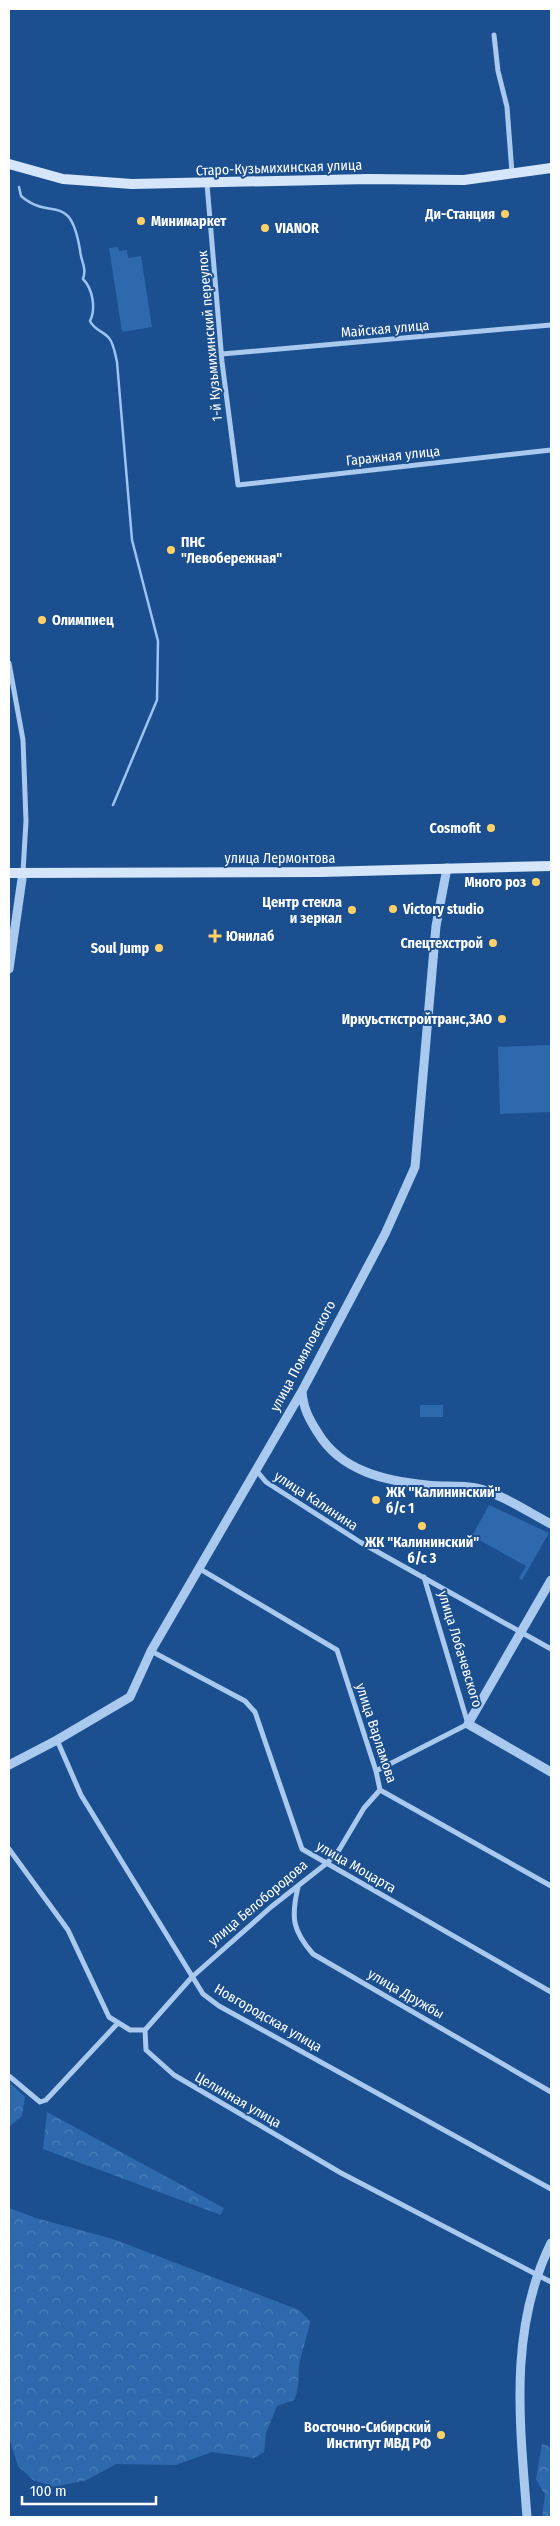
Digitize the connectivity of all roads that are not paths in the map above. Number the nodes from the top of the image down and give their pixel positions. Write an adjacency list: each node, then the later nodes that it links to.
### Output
1 (494, 35): 4 (street)
2 (9, 164): 5 (main road, Старо-Кузьмихинская улица)
3 (551, 168): 4 (main road, Старо-Кузьмихинская улица)
4 (512, 173): 5 (main road, Старо-Кузьмихинская улица)
5 (207, 184): 7 (street, 1-й Кузьмихинский переулок)
6 (551, 325): 7 (street, Майская улица)
7 (222, 354): 9 (street, 1-й Кузьмихинский переулок)
8 (551, 450): 9 (street, Гаражная улица)
9 (238, 485)
10 (9, 663): 13 (street)
11 (551, 866): 12 (main road, улица Лермонтова)
12 (446, 868): 13 (main road, улица Лермонтова); 16 (street, улица Помяловского)
13 (23, 872): 14 (main road, улица Лермонтова); 15 (street)
14 (9, 873)
15 (9, 968)
16 (302, 1391): 17 (street, улица Помяловского); 18 (street)
17 (256, 1470): 19 (street, улица Помяловского); 20 (street, улица Калинина)
18 (551, 1524)
19 (200, 1568): 24 (street, улица Помяловского); 28 (street, улица Варламова)
20 (424, 1576): 22 (street, улица Калинина); 25 (street, улица Лобачевского)
21 (551, 1580): 22 (street)
22 (521, 1632): 23 (street, улица Калинина); 25 (street)
23 (551, 1649)
24 (151, 1651): 26 (street, улица Помяловского); 32 (street, улица Моцарта)
25 (468, 1724): 28 (street); 29 (street, улица Лобачевского)
26 (57, 1740): 27 (street, улица Помяловского); 35 (street, Новгородская улица)
27 (9, 1765)
28 (376, 1770): 30 (street, улица Варламова)
29 (551, 1772)
30 (380, 1790): 32 (street, улица Белобородова); 33 (street, улица Варламова)
31 (9, 1849): 37 (street)
32 (327, 1863): 34 (street, улица Белобородова); 36 (street, улица Моцарта)
33 (551, 1886)
34 (298, 1887): 35 (street, улица Белобородова); 40 (street, улица Дружбы)
35 (192, 1977): 38 (street, улица Белобородова); 41 (street, Новгородская улица)
36 (551, 1992)
37 (117, 2024): 38 (street); 39 (street)
38 (145, 2030): 43 (street, Целинная улица)
39 (9, 2076)
40 (551, 2092)
41 (551, 2189)
42 (551, 2243): 43 (street)
43 (537, 2274): 44 (street, Целинная улица); 45 (street)
44 (551, 2282)
45 (527, 2517)

